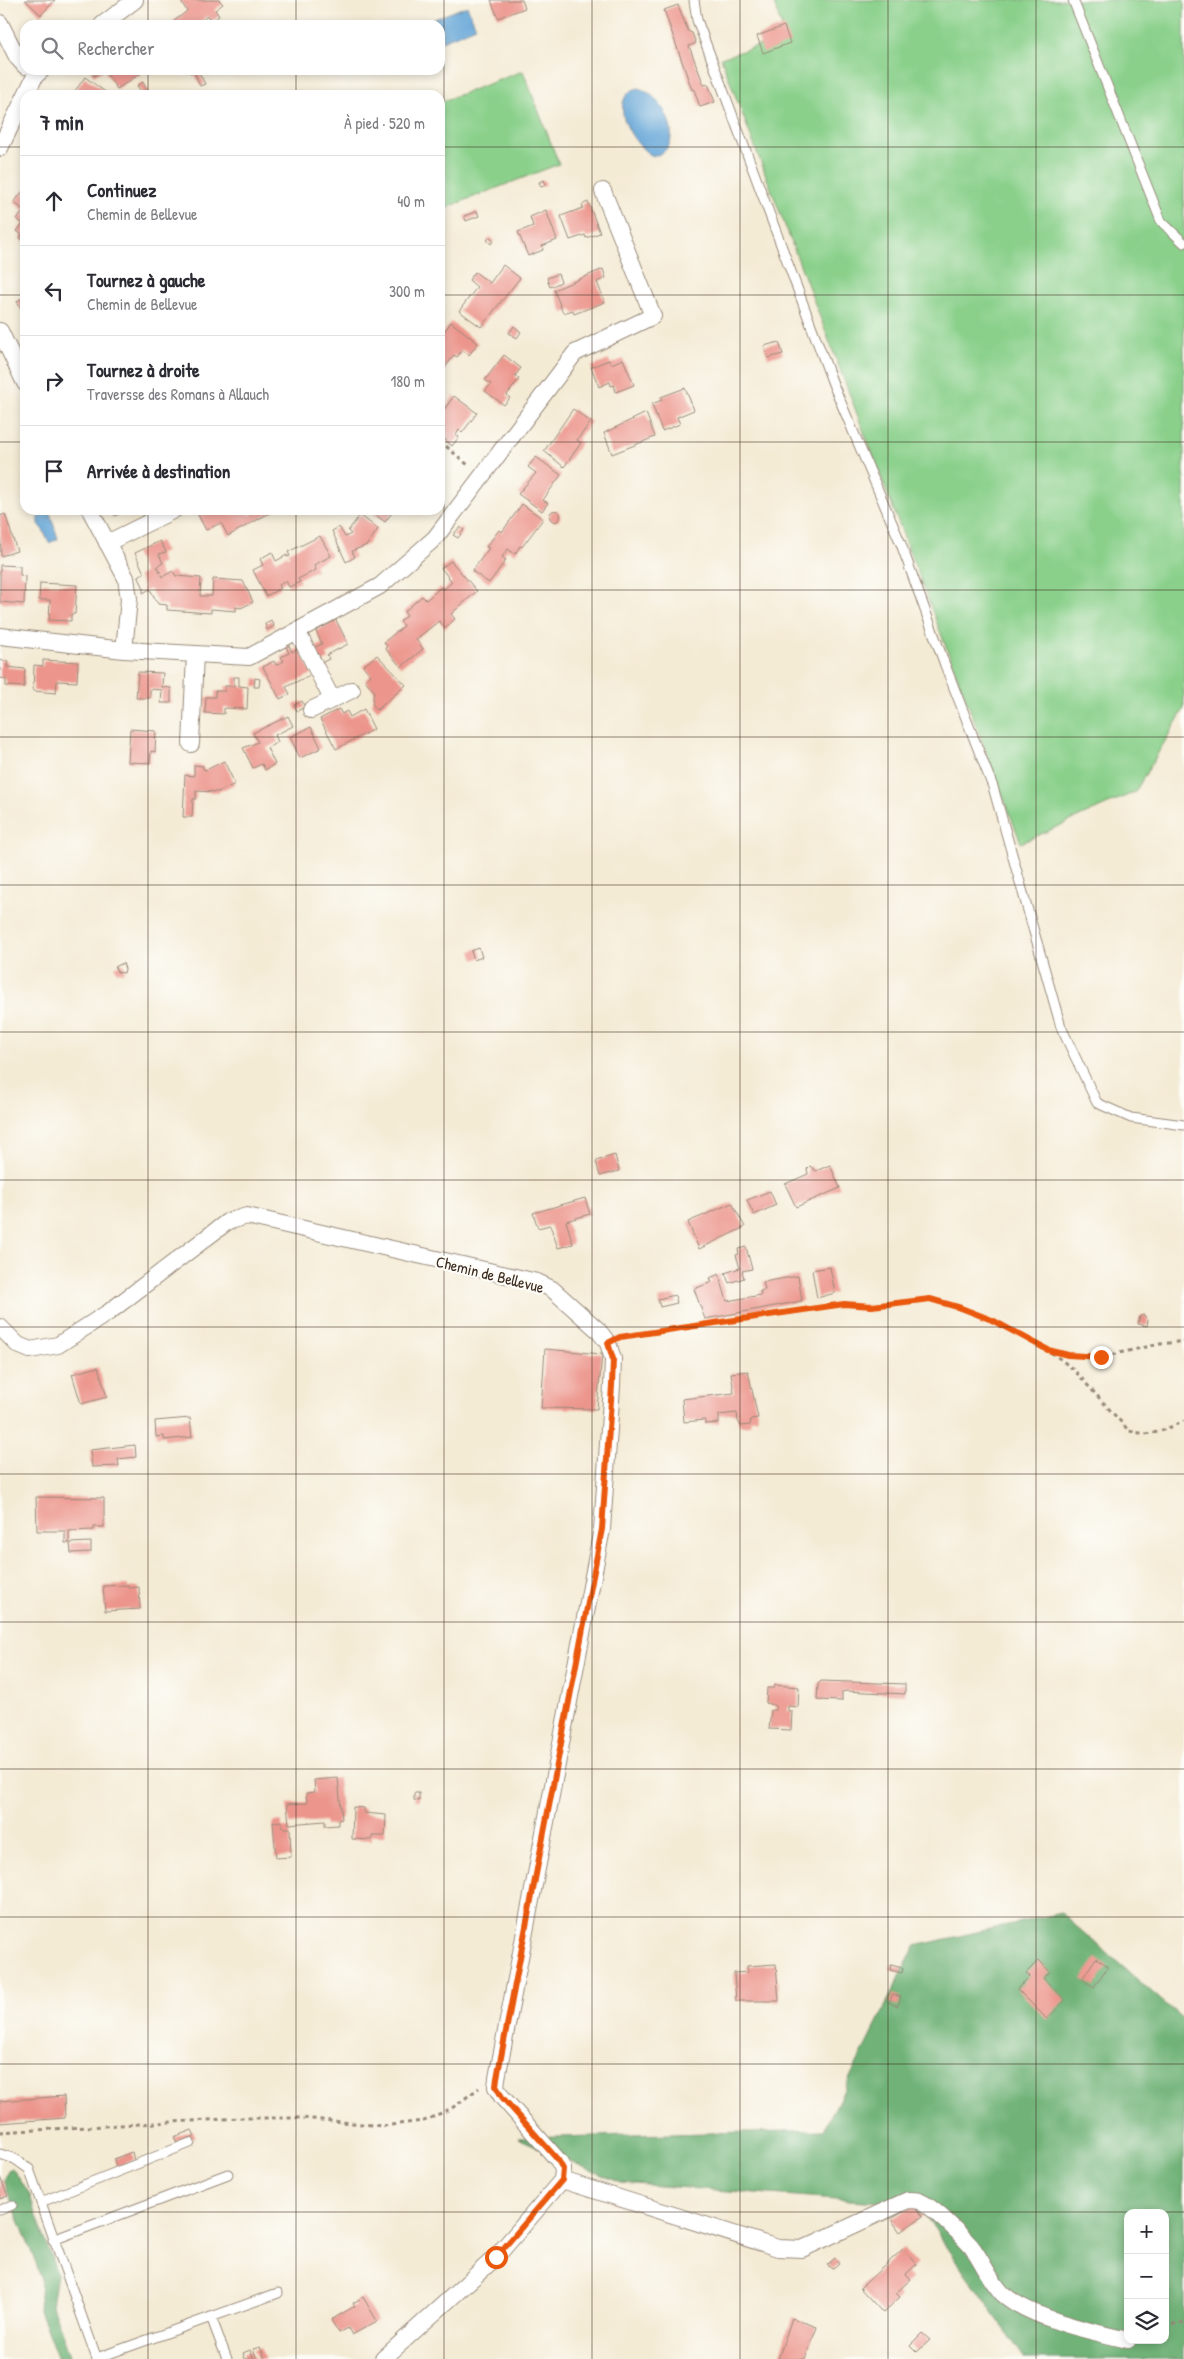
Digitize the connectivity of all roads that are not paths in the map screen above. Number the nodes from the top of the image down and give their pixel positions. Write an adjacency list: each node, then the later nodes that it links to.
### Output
1 (135, 0): 4 (street)
2 (694, 0): 26 (lane)
3 (1073, 0): 12 (lane)
4 (109, 20)
5 (0, 23): 6 (street)
6 (20, 60)
7 (31, 75): 8 (street)
8 (25, 90)
9 (20, 101): 10 (street)
10 (0, 148)
11 (602, 191): 18 (street)
12 (1184, 243)
13 (0, 331): 14 (street)
14 (20, 373)
15 (93, 515): 17 (street)
16 (164, 515): 17 (street)
17 (107, 543): 20 (street)
18 (296, 631): 21 (street); 23 (street)
19 (0, 636): 20 (street)
20 (124, 650): 21 (street)
21 (195, 654): 25 (street)
22 (352, 690): 23 (street)
23 (332, 699): 24 (street)
24 (311, 710)
25 (191, 744)
26 (1184, 1125)
27 (0, 1326): 31 (street, Chemin de Bellevue)
28 (190, 2143): 32 (lane)
29 (0, 2154): 32 (lane)
30 (228, 2174): 35 (lane)
31 (562, 2180): 38 (street); 41 (street)
32 (41, 2202): 35 (lane)
33 (12, 2205): 34 (lane)
34 (0, 2210)
35 (53, 2240): 39 (lane)
36 (278, 2293): 37 (lane)
37 (211, 2317): 39 (lane); 40 (lane)
38 (1124, 2339)
39 (97, 2359)
40 (227, 2359)
41 (384, 2359)

